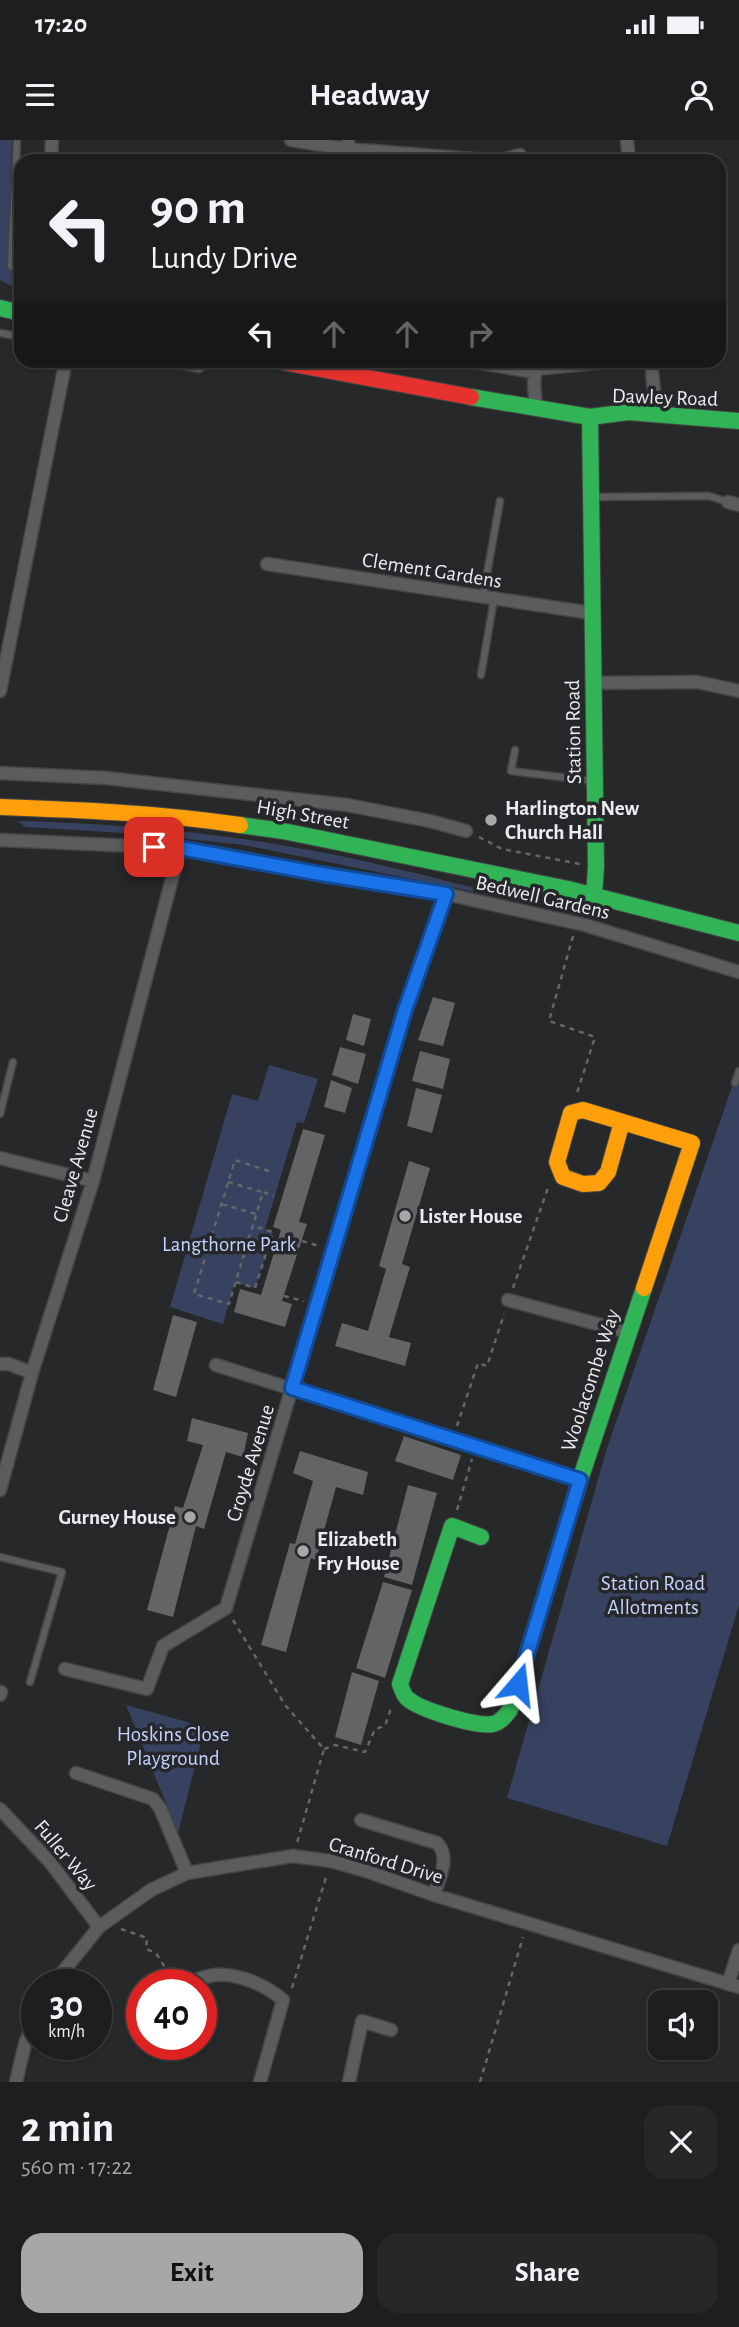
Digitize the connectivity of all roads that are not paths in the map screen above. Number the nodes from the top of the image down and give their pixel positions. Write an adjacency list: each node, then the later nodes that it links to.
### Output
1 (291, 140): 2 (street)
2 (348, 150): 3 (street)
3 (403, 154)
4 (14, 212): 5 (lane)
5 (14, 268)
6 (64, 368): 24 (street)
7 (316, 368): 12 (street, Dawley Road)
8 (511, 368): 11 (street)
9 (576, 368): 11 (lane)
10 (652, 368): 13 (street)
11 (536, 372): 12 (street)
12 (536, 408): 14 (street, Dawley Road)
13 (656, 413): 14 (street, Dawley Road); 15 (street, Dawley Road)
14 (590, 417): 16 (street, Station Road)
15 (739, 421)
16 (591, 498): 18 (lane); 21 (street, Station Road)
17 (500, 501): 20 (lane)
18 (734, 503)
19 (267, 564): 20 (street, Clement Gardens)
20 (488, 599): 21 (street, Clement Gardens); 22 (lane)
21 (591, 613): 23 (street, Station Road)
22 (481, 675)
23 (593, 684): 25 (street); 28 (street, Station Road)
24 (0, 691)
25 (739, 691)
26 (516, 750): 28 (lane)
27 (0, 773): 30 (street)
28 (594, 781): 34 (street, Station Road)
29 (8, 807): 34 (street, High Street)
30 (466, 831)
31 (0, 840): 32 (street, Bedwell Gardens)
32 (180, 848): 33 (street, Bedwell Gardens); 43 (street, Cleave Avenue)
33 (446, 894): 36 (street, Bedwell Gardens); 49 (street, Croyde Avenue)
34 (594, 895): 35 (street)
35 (739, 933)
36 (739, 972)
37 (13, 1062): 40 (lane)
38 (739, 1071): 39 (lane)
39 (735, 1083)
40 (0, 1114)
41 (622, 1122): 41 (street, Woolacombe Way); 45 (street, Woolacombe Way)
42 (0, 1158): 43 (street)
43 (93, 1181): 48 (street, Cleave Avenue)
44 (508, 1300): 45 (street)
45 (627, 1332): 50 (street, Woolacombe Way)
46 (0, 1364): 48 (street)
47 (216, 1365): 49 (street)
48 (32, 1373): 51 (street, Cleave Avenue)
49 (292, 1388): 50 (street); 54 (street, Croyde Avenue)
50 (580, 1480): 52 (street, Woolacombe Way)
51 (0, 1490)
52 (481, 1536)
53 (0, 1556): 55 (lane)
54 (65, 1669)
55 (30, 1682)
56 (76, 1773): 59 (street)
57 (0, 1809): 61 (street, Fuller Way)
58 (361, 1820): 60 (street)
59 (187, 1873): 60 (street, Cranford Drive); 61 (street, Cranford Drive)
60 (434, 1895): 65 (street, Cranford Drive)
61 (103, 1924): 63 (street, Cranford Drive)
62 (739, 1950): 65 (street)
63 (66, 1969)
64 (217, 1975): 69 (street)
65 (733, 1985)
66 (391, 2030): 70 (street)
67 (21, 2060): 68 (street)
68 (16, 2082)
69 (260, 2082)
70 (349, 2082)

